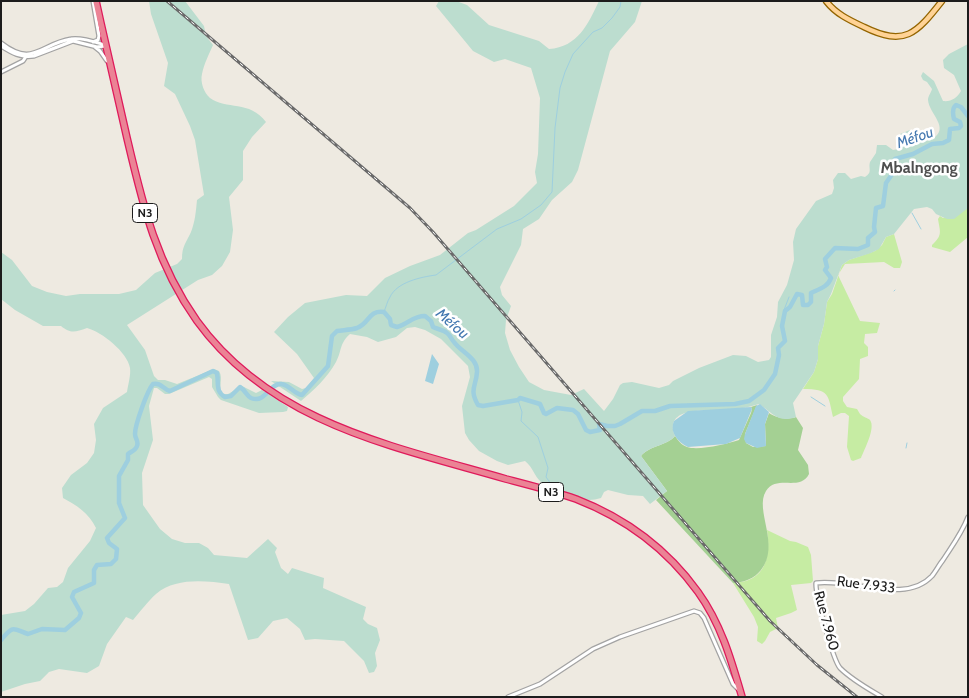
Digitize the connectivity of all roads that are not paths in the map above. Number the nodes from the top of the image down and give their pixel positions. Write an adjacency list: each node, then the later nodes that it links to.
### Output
1 (94, 1): 5 (street); 6 (highway, N3)
2 (826, 1): 3 (main road)
3 (942, 1)
4 (1, 44): 7 (street)
5 (93, 44): 6 (street); 7 (street); 9 (street)
6 (106, 45): 9 (highway, N3)
7 (27, 56): 8 (street)
8 (1, 72)
9 (114, 82): 12 (highway, N3)
10 (968, 517): 11 (street, Rue 7.933)
11 (816, 583): 14 (street, Rue 7.960)
12 (741, 694): 13 (street)
13 (508, 697)
14 (882, 697)

